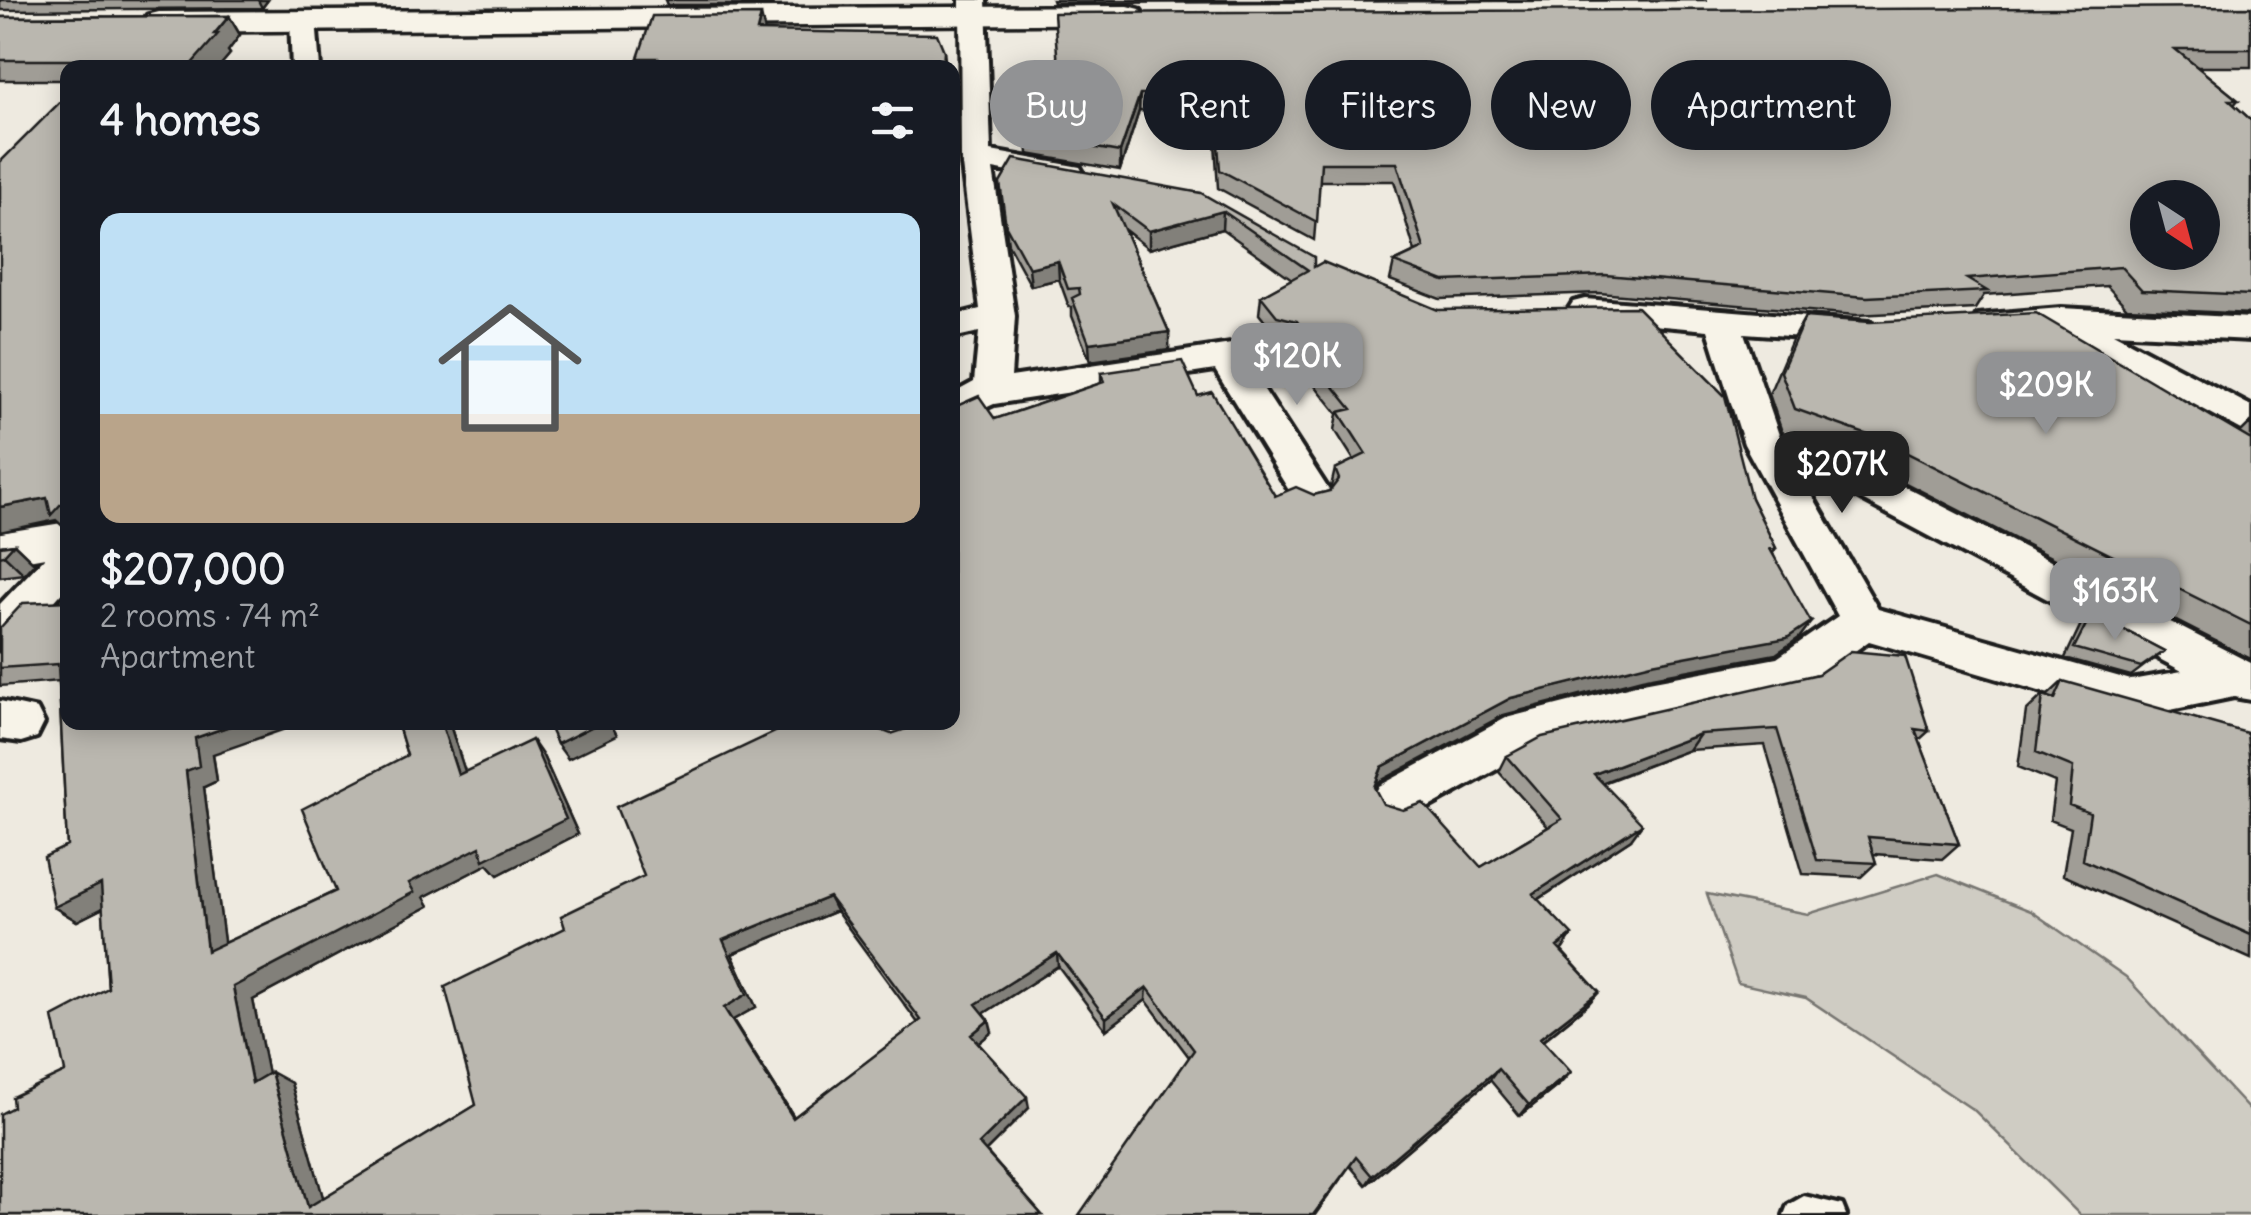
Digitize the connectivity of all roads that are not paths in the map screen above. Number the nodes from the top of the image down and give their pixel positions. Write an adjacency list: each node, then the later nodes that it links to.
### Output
1 (971, 9): 2 (main road); 3 (main road); 6 (street)
2 (285, 14): 4 (main road); 5 (street)
3 (1168, 16)
4 (135, 22)
5 (303, 60)
6 (976, 157): 7 (street); 9 (street)
7 (1100, 180)
8 (1552, 311): 11 (street)
9 (998, 316): 12 (street); 18 (street)
10 (2060, 319): 13 (street); 15 (street); 20 (street)
11 (1722, 320): 14 (street); 21 (street)
12 (960, 325)
13 (1949, 325)
14 (1894, 328)
15 (2251, 329)
16 (1278, 350): 17 (street)
17 (1225, 357): 18 (street); 22 (street)
18 (986, 392): 19 (street)
19 (960, 406)
20 (2251, 422)
21 (1762, 444): 26 (street); 28 (street)
22 (1312, 495)
23 (60, 538): 24 (street)
24 (0, 549)
25 (60, 567): 27 (street)
26 (1862, 622): 28 (street); 29 (street)
27 (0, 633)
28 (2245, 682)
29 (1396, 801)
30 (1798, 1215): 31 (lane)
31 (1832, 1215)

